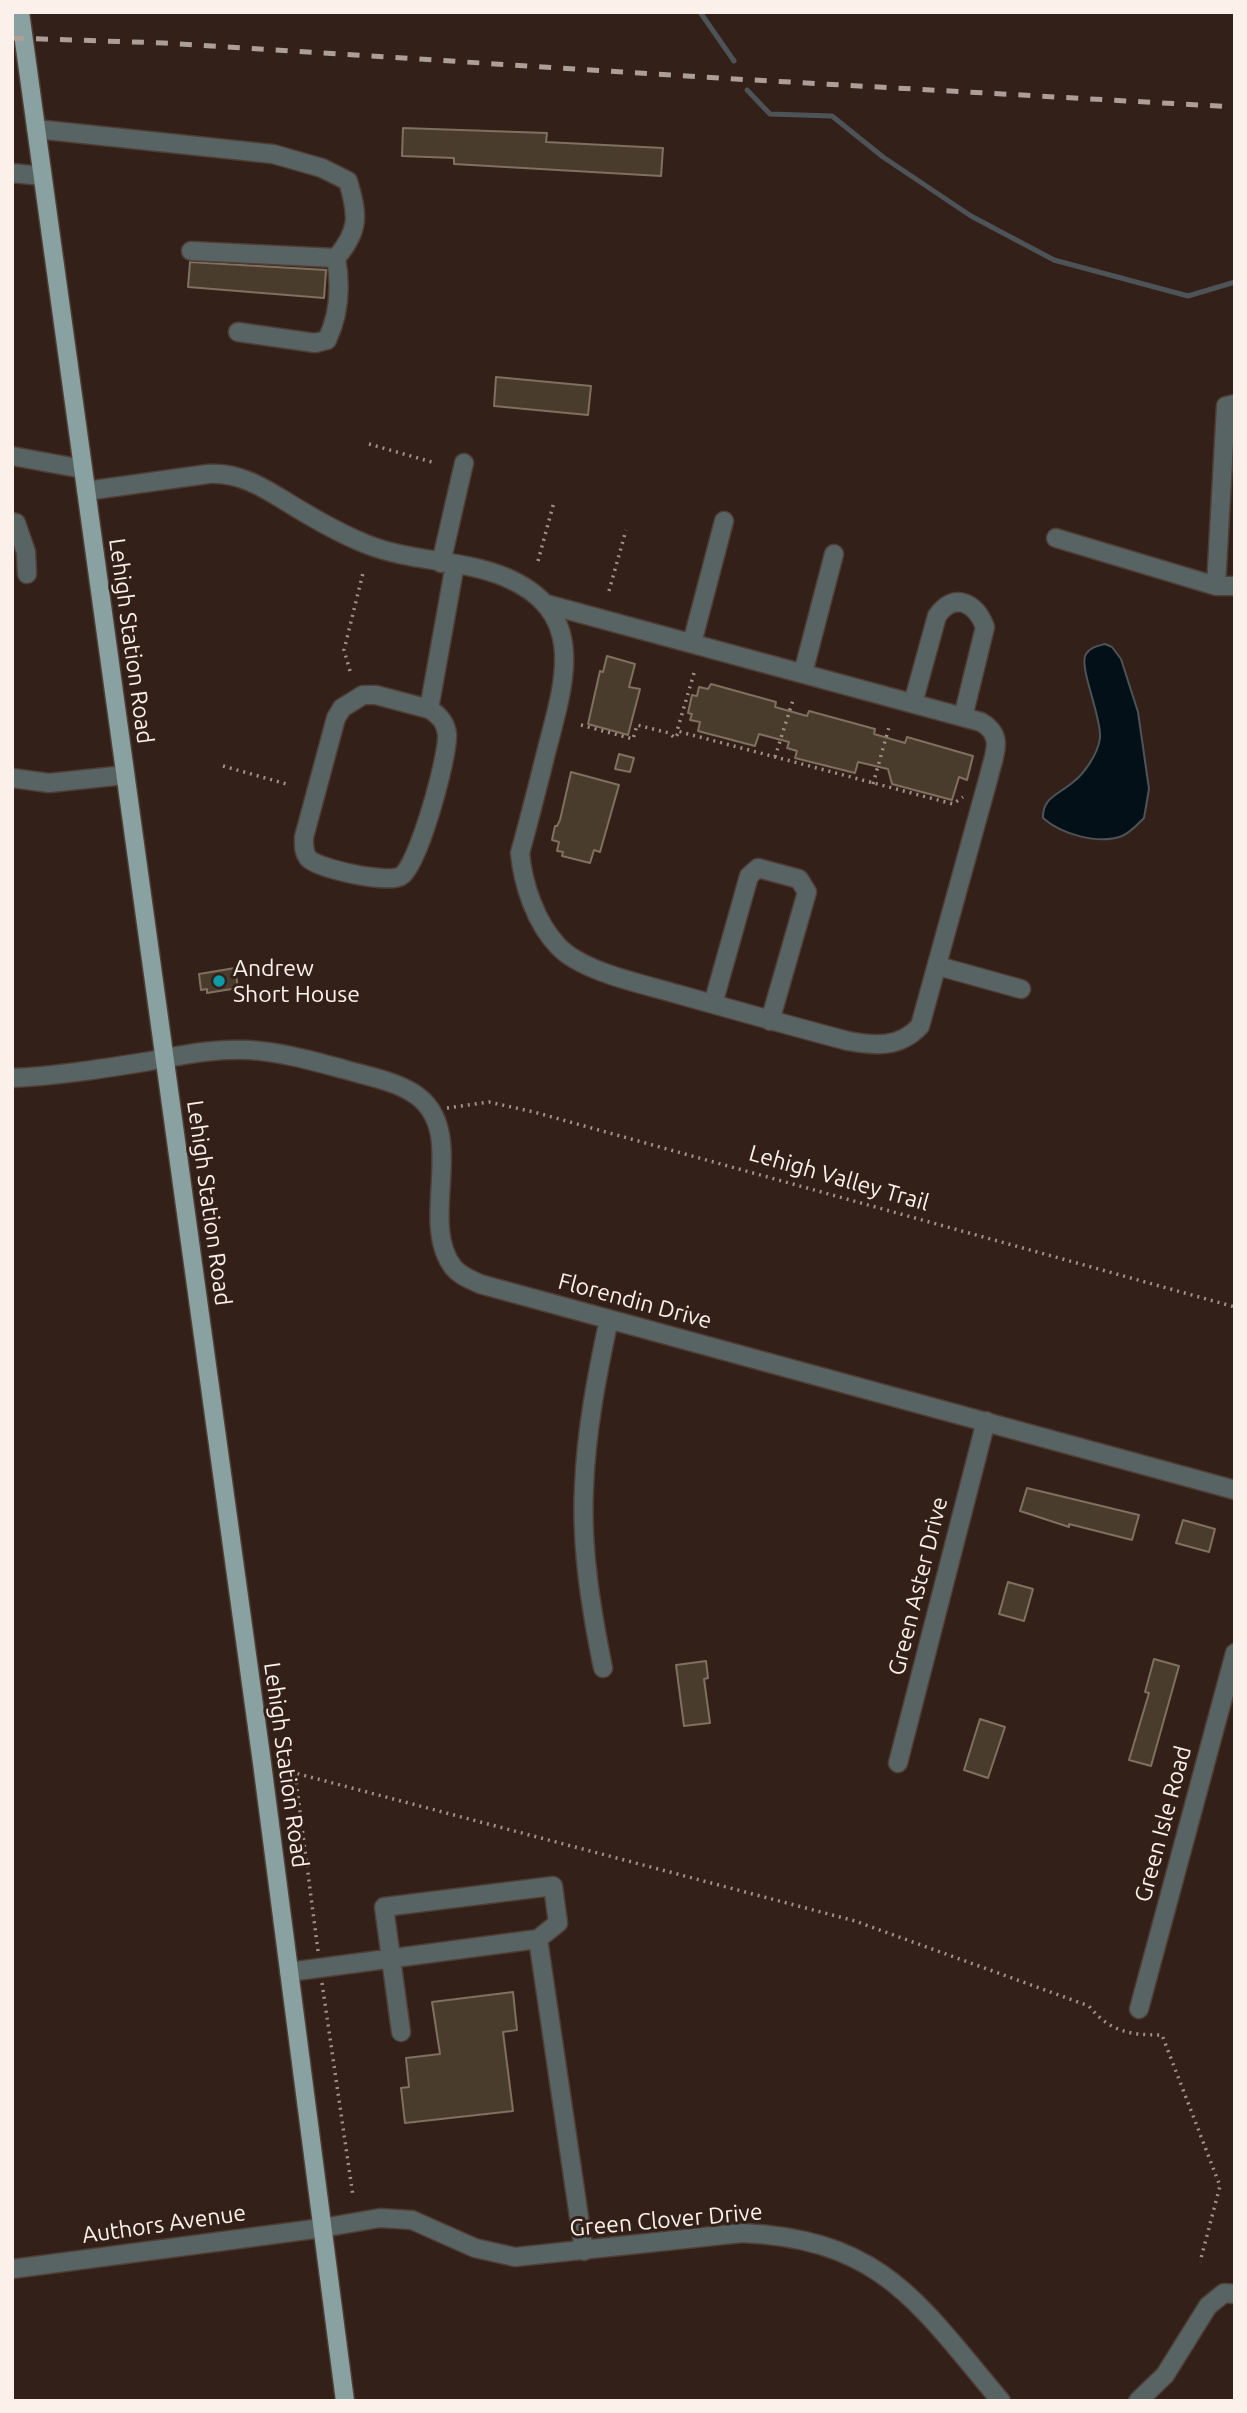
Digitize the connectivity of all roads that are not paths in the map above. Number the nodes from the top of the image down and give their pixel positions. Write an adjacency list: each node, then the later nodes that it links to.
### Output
1 (20, 12): 2 (main road, Lehigh Station Road)
2 (36, 129): 4 (main road, Lehigh Station Road); 6 (street)
3 (12, 173): 4 (street)
4 (42, 176): 11 (main road, Lehigh Station Road)
5 (191, 251): 6 (street)
6 (336, 258): 7 (street)
7 (238, 332)
8 (1235, 404): 19 (street)
9 (12, 456): 11 (street)
10 (464, 463): 17 (street)
11 (83, 468): 12 (main road, Lehigh Station Road)
12 (86, 491): 17 (street); 27 (main road, Lehigh Station Road)
13 (724, 521): 22 (street)
14 (12, 522): 18 (street)
15 (1056, 538): 19 (street)
16 (834, 554): 23 (street)
17 (448, 564): 21 (street); 25 (street)
18 (27, 574)
19 (1216, 586): 20 (street)
20 (1235, 586)
21 (546, 604): 22 (street); 31 (street)
22 (692, 643): 23 (street)
23 (803, 673): 24 (street)
24 (913, 703): 26 (street); 26 (street)
25 (429, 709): 25 (street)
26 (963, 717): 29 (street)
27 (125, 775): 28 (street); 33 (main road, Lehigh Station Road)
28 (12, 778)
29 (937, 966): 30 (street); 32 (street)
30 (1021, 989)
31 (713, 1004): 32 (street); 32 (street)
32 (770, 1021)
33 (164, 1059): 34 (street); 35 (street, Florendin Drive); 43 (main road, Lehigh Station Road)
34 (12, 1078)
35 (609, 1319): 36 (street, Florendin Drive); 39 (street)
36 (986, 1421): 37 (street, Florendin Drive); 40 (street, Green Aster Drive)
37 (1235, 1490)
38 (1235, 1653): 44 (street, Green Isle Road)
39 (603, 1668)
40 (898, 1763)
41 (538, 1939): 42 (street); 42 (street); 47 (street)
42 (391, 1958): 43 (street); 45 (street)
43 (289, 1972): 46 (main road, Lehigh Station Road)
44 (1139, 2008)
45 (401, 2032)
46 (322, 2228): 47 (street, Green Clover Drive); 48 (street, Authors Avenue); 50 (main road, Lehigh Station Road)
47 (584, 2251): 51 (street, Green Clover Drive)
48 (12, 2269)
49 (1235, 2294): 52 (street)
50 (345, 2401)
51 (1001, 2401)
52 (1138, 2401)

